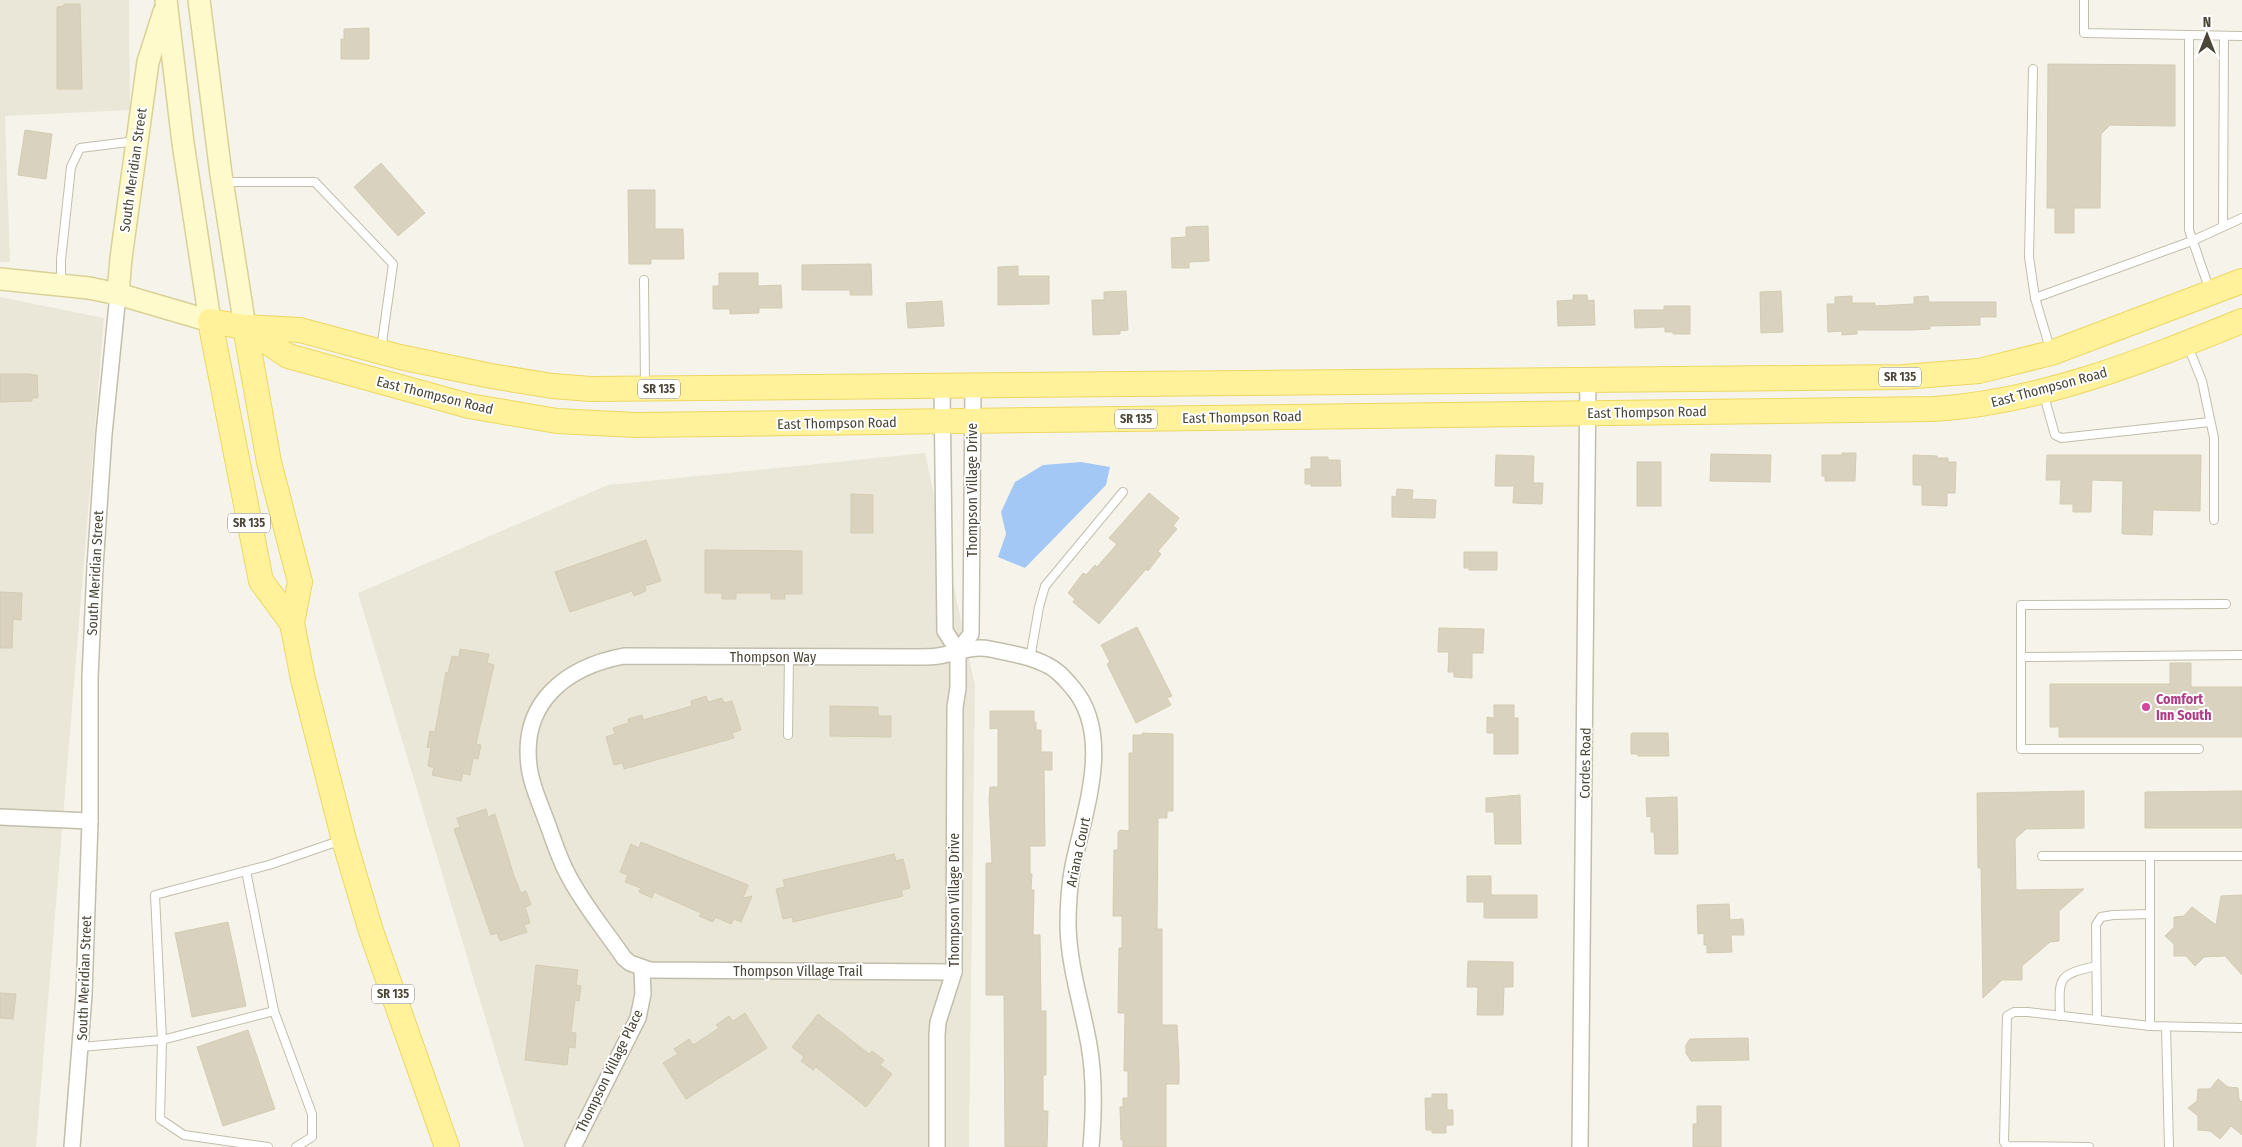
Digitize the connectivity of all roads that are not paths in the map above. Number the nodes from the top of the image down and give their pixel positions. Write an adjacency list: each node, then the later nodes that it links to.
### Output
1 (199, 0): 9 (main road, South Meridian Street)
2 (2084, 0): 4 (lane)
3 (166, 2): 8 (main road, South Meridian Street); 20 (main road, South Meridian Street)
4 (2189, 35): 5 (lane); 12 (lane)
5 (2224, 36): 6 (lane); 11 (lane)
6 (2242, 36)
7 (2033, 69): 19 (lane)
8 (137, 141): 16 (lane); 18 (main road, South Meridian Street)
9 (222, 182): 22 (main road, South Meridian Street); 25 (lane)
10 (2242, 218): 11 (lane)
11 (2223, 226): 12 (lane)
12 (2192, 241): 17 (lane); 19 (lane)
13 (0, 279): 16 (main road, East Thompson Road)
14 (644, 280): 30 (lane)
15 (2242, 280): 17 (main road, East Thompson Road / SR 135)
16 (61, 284): 18 (main road, East Thompson Road)
17 (2211, 293): 26 (main road, East Thompson Road / SR 135)
18 (118, 294): 20 (main road, East Thompson Road); 48 (street, South Meridian Street)
19 (2036, 298): 26 (lane)
20 (210, 321): 22 (main road, East Thompson Road / SR 135); 39 (main road, South Meridian Street / SR 135)
21 (2242, 321): 24 (main road, East Thompson Road / SR 135)
22 (245, 327): 25 (main road, East Thompson Road / SR 135); 34 (main road, East Thompson Road / SR 135); 39 (main road, South Meridian Street / SR 135)
23 (2242, 339): 24 (main road)
24 (2195, 340): 31 (main road, East Thompson Road / SR 135); 35 (lane)
25 (381, 352): 30 (main road, East Thompson Road / SR 135)
26 (2051, 353): 27 (main road, East Thompson Road / SR 135)
27 (1588, 379): 28 (main road, East Thompson Road / SR 135); 32 (street, Cordes Road)
28 (973, 385): 29 (main road, East Thompson Road / SR 135); 33 (street, Thompson Village Drive)
29 (942, 386): 30 (main road, East Thompson Road / SR 135); 34 (street, Thompson Village Drive)
30 (645, 390)
31 (2043, 392): 32 (main road, East Thompson Road / SR 135); 35 (lane)
32 (1589, 412): 33 (main road, East Thompson Road / SR 135); 73 (street, Cordes Road)
33 (972, 421): 34 (main road, East Thompson Road / SR 135); 40 (street, Thompson Village Drive)
34 (943, 422): 40 (street, Thompson Village Drive)
35 (2210, 422): 37 (lane)
36 (1123, 492): 44 (lane)
37 (2214, 520)
38 (2226, 604): 43 (lane)
39 (292, 623): 49 (main road, South Meridian Street / SR 135)
40 (958, 651): 42 (street, Thompson Way); 44 (street, Ariana Court); 57 (street, Thompson Village Drive)
41 (2242, 655): 43 (lane)
42 (789, 657): 45 (lane); 56 (street, Thompson Way)
43 (2021, 657): 46 (lane)
44 (1030, 658): 72 (street, Ariana Court)
45 (788, 735)
46 (2199, 749)
47 (0, 818): 48 (street)
48 (90, 821): 65 (street, South Meridian Street)
49 (344, 840): 53 (lane); 69 (main road, South Meridian Street / SR 135)
50 (2042, 856): 51 (lane)
51 (2150, 856): 52 (lane); 54 (lane)
52 (2242, 856)
53 (246, 871): 58 (lane); 64 (lane)
54 (2150, 914): 55 (lane); 61 (lane)
55 (2096, 966): 59 (lane); 60 (lane)
56 (642, 969): 57 (street, Thompson Village Trail); 70 (street, Thompson Village Place)
57 (954, 972): 71 (street, Thompson Village Drive)
58 (274, 1011): 64 (lane); 68 (lane)
59 (2060, 1016): 60 (lane); 74 (lane)
60 (2097, 1020): 61 (lane)
61 (2150, 1026): 62 (lane)
62 (2166, 1027): 63 (lane); 75 (lane)
63 (2242, 1028)
64 (162, 1040): 65 (lane); 67 (lane)
65 (81, 1047): 66 (street, South Meridian Street)
66 (72, 1147)
67 (268, 1147)
68 (296, 1147)
69 (447, 1147)
70 (573, 1147)
71 (936, 1147)
72 (1090, 1147)
73 (1580, 1147)
74 (2089, 1147)
75 (2169, 1147)

